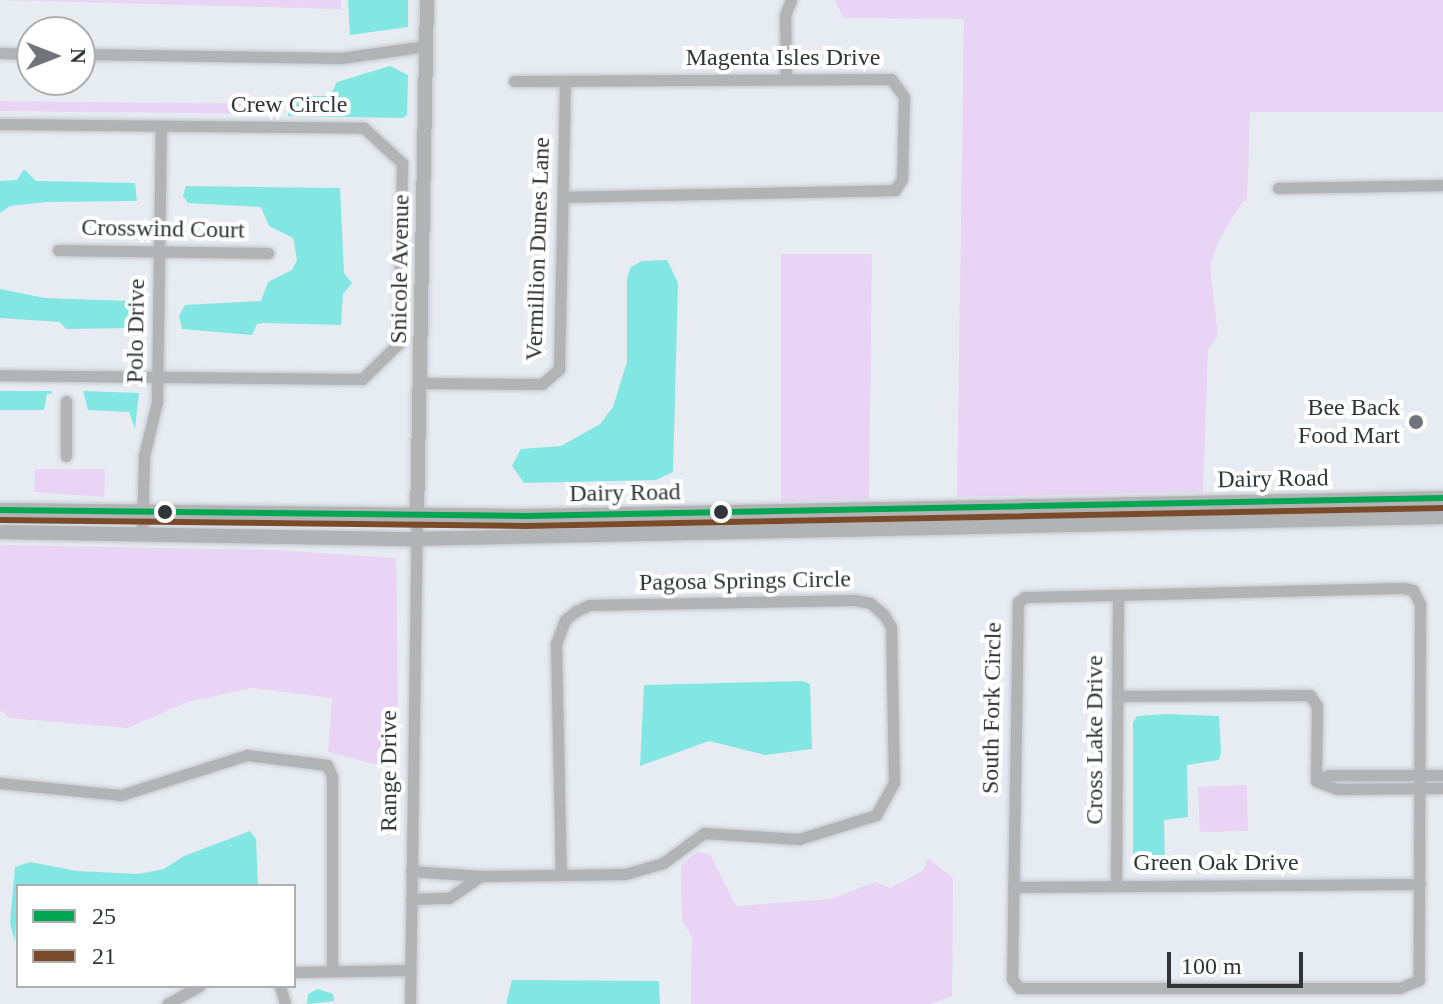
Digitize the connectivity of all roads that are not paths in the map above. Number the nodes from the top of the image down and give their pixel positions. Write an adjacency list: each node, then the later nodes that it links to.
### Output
1 (427, 0): 3 (street, Snicole Avenue)
2 (791, 0): 5 (street)
3 (426, 46): 4 (street); 18 (street, Snicole Avenue)
4 (96, 54)
5 (786, 78): 7 (street, Magenta Isles Drive); 12 (street, Magenta Isles Drive)
6 (514, 81): 7 (street, Magenta Isles Drive)
7 (565, 82): 12 (street, Vermillion Dunes Lane)
8 (0, 124): 9 (street, Crew Circle)
9 (161, 126): 14 (street, Polo Drive); 17 (street, Crew Circle)
10 (1443, 185): 11 (street)
11 (1278, 188)
12 (563, 197): 18 (street, Vermillion Dunes Lane)
13 (58, 250): 14 (street, Crosswind Court)
14 (159, 251): 15 (street, Crosswind Court); 17 (street, Polo Drive)
15 (268, 253)
16 (0, 375): 17 (street, Crew Circle)
17 (158, 375): 24 (street, Polo Drive)
18 (420, 383): 26 (street, Snicole Avenue)
19 (66, 401): 20 (street)
20 (66, 456)
21 (1443, 498): 22 (street, Dairy Road)
22 (955, 507): 25 (street, Dairy Road); 28 (street)
23 (0, 510): 24 (street, Dairy Road)
24 (142, 513): 26 (street, Dairy Road); 30 (street, Polo Drive)
25 (678, 515): 26 (street, Dairy Road); 31 (street)
26 (417, 517): 32 (street, Snicole Avenue)
27 (1443, 517): 28 (street, Dairy Road)
28 (954, 529): 31 (street, Dairy Road)
29 (0, 532): 30 (street, Dairy Road)
30 (142, 534): 32 (street, Dairy Road)
31 (677, 534): 32 (street, Dairy Road)
32 (413, 539): 41 (street, Range Drive)
33 (1118, 595): 34 (street, Cross Lake Drive); 35 (street, South Fork Circle); 46 (street, South Fork Circle)
34 (1117, 696): 37 (street); 45 (street, Cross Lake Drive)
35 (1422, 774): 36 (street); 37 (street); 39 (street, South Fork Circle)
36 (1443, 775)
37 (1316, 781): 39 (street)
38 (0, 783): 49 (street)
39 (1422, 788): 40 (street); 44 (street, South Fork Circle)
40 (1443, 788)
41 (411, 871): 43 (street, Pagosa Springs Circle); 47 (street, Range Drive)
42 (561, 875): 42 (street, Pagosa Springs Circle); 43 (street, Pagosa Springs Circle)
43 (481, 876): 47 (street)
44 (1420, 884): 45 (street, Green Oak Drive); 46 (street, South Fork Circle)
45 (1116, 886): 46 (street, Green Oak Drive)
46 (1013, 887)
47 (411, 899): 48 (street, Range Drive)
48 (411, 970): 49 (street); 53 (street, Range Drive)
49 (332, 971): 50 (street)
50 (296, 972)
51 (195, 988): 52 (street)
52 (167, 1004)
53 (410, 1004)

